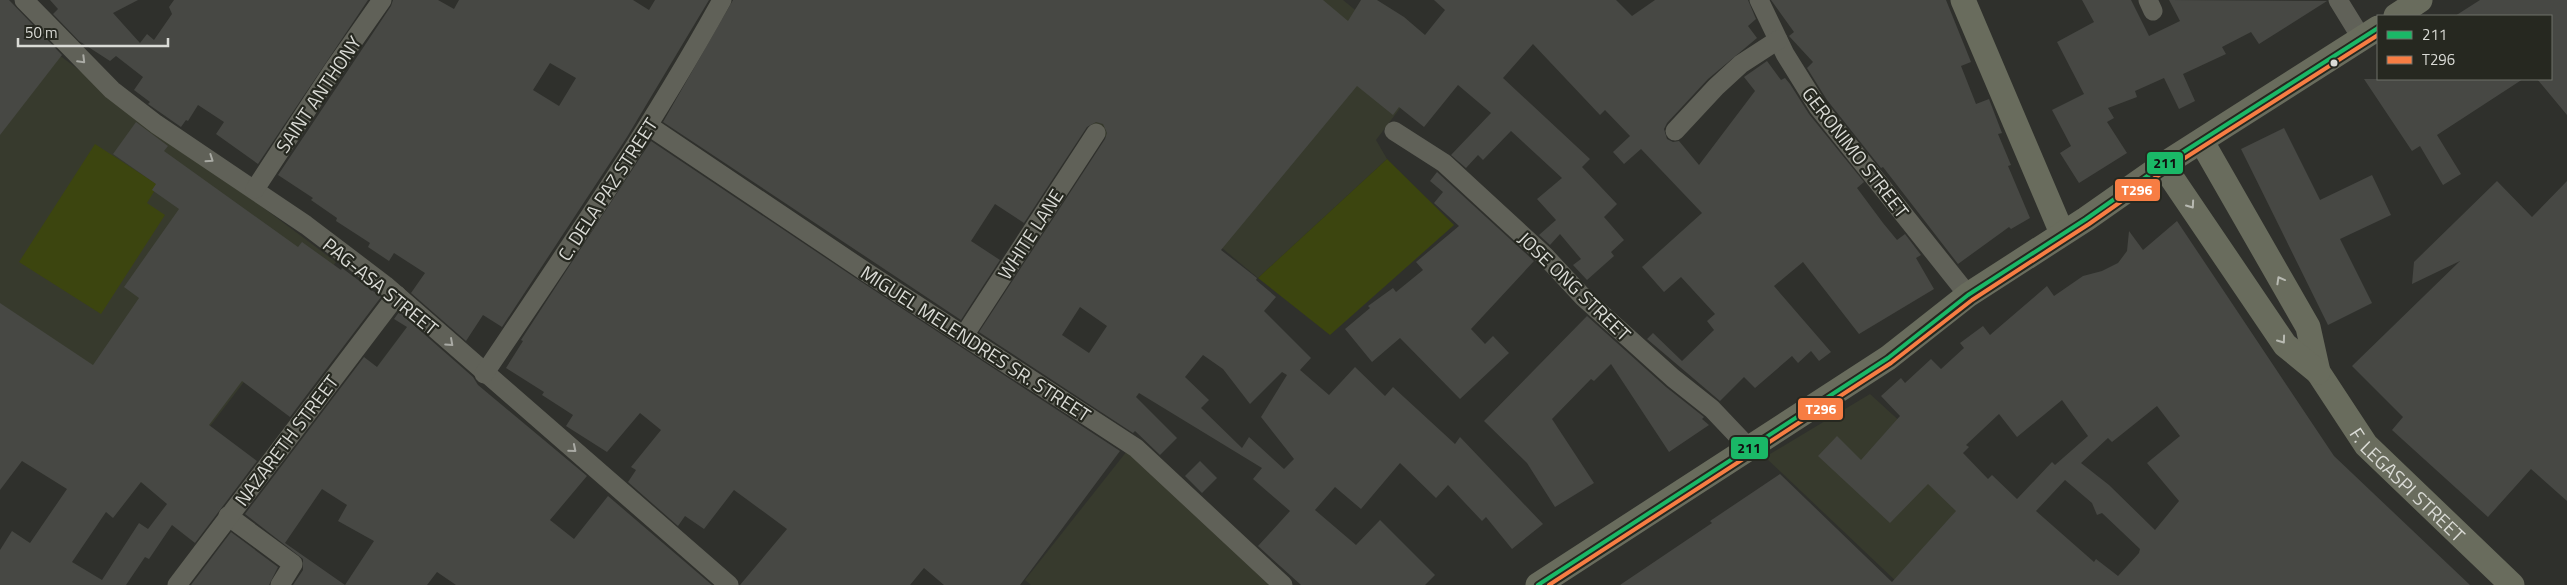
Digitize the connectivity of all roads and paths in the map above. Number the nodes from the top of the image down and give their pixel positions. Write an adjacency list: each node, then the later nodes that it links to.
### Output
1 (24, 0): 17 (street, PAG-ASA STREET, one-way to 17)
2 (382, 0): 17 (street, SAINT ANTHONY)
3 (722, 0): 11 (street, C. DELA PAZ STREET)
4 (1759, 0): 10 (street, GERONIMO STREET)
5 (1964, 0): 18 (main road)
6 (2338, 0): 9 (street)
7 (2420, 0): 8 (main road)
8 (2398, 15)
9 (2370, 33): 15 (main road)
10 (1778, 40): 13 (street); 20 (street, GERONIMO STREET)
11 (649, 126): 21 (street, MIGUEL MELENDRES SR. STREET); 23 (street, C. DELA PAZ STREET)
12 (1394, 131): 24 (street, JOSE ONG STREET)
13 (1675, 131)
14 (1096, 133): 21 (street, WHITE LANE)
15 (2202, 142): 16 (main road); 22 (main road, F. LEGASPI STREET, one-way to 15)
16 (2163, 165): 18 (main road); 22 (main road, F. LEGASPI STREET, one-way to 22)
17 (255, 189): 19 (street, PAG-ASA STREET)
18 (2062, 233): 20 (main road)
19 (396, 295): 23 (street, PAG-ASA STREET, one-way to 23); 25 (street, NAZARETH STREET)
20 (1968, 295): 24 (main road)
21 (965, 334): 29 (street, MIGUEL MELENDRES SR. STREET)
22 (2318, 372): 31 (main road, F. LEGASPI STREET)
23 (484, 374): 28 (street, PAG-ASA STREET, one-way to 28)
24 (1750, 449): 30 (main road)
25 (228, 516): 26 (street, NAZARETH STREET); 27 (street)
26 (177, 585)
27 (280, 585)
28 (729, 585)
29 (1283, 585)
30 (1538, 585)
31 (2512, 585)

